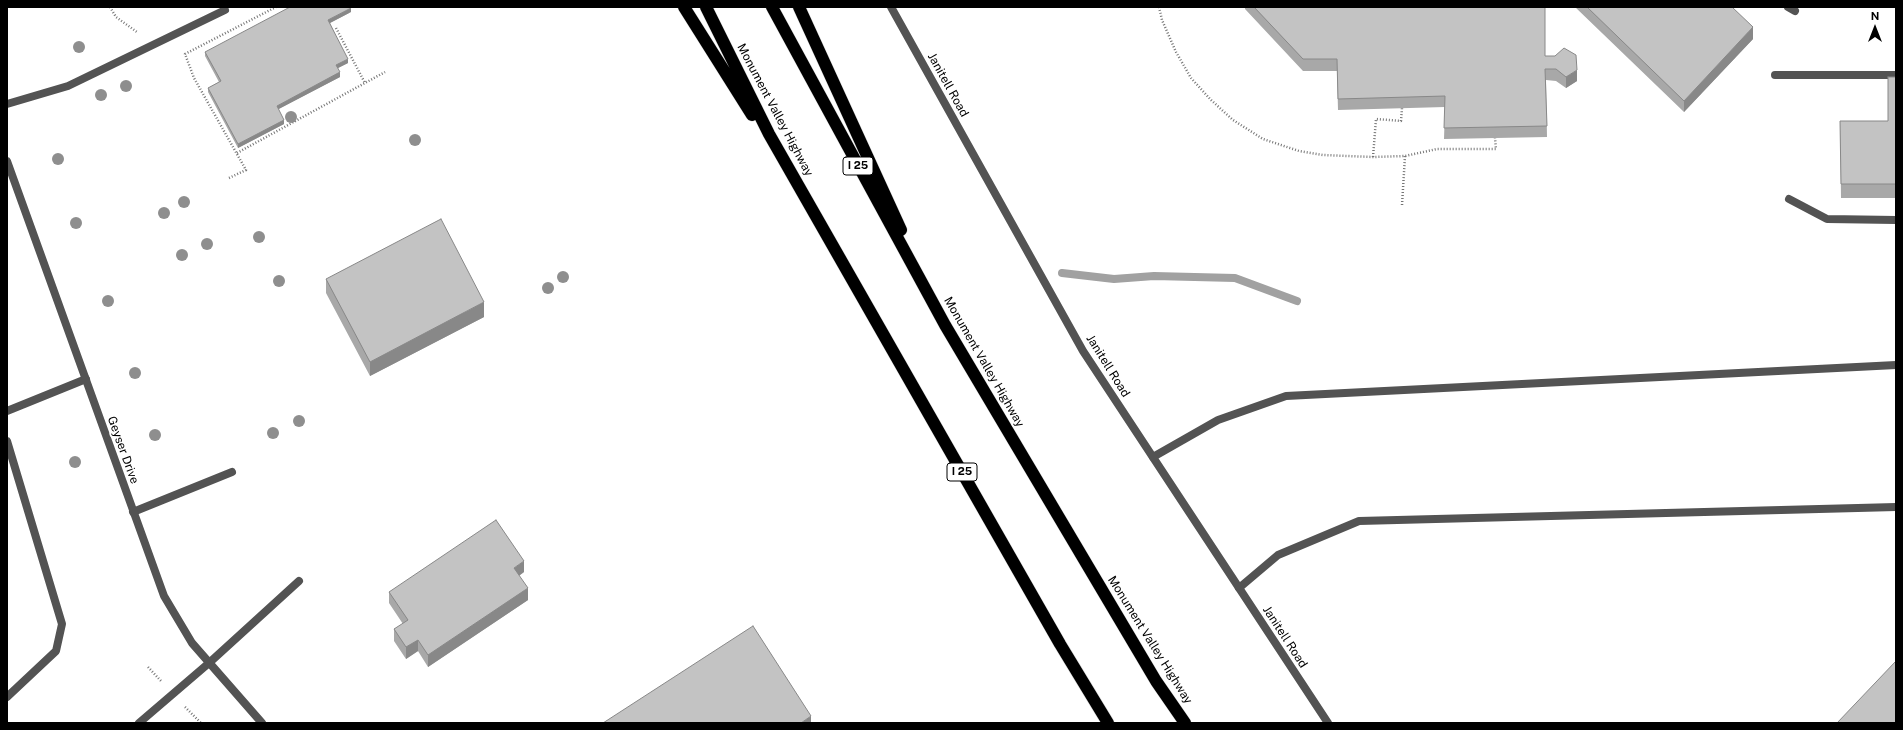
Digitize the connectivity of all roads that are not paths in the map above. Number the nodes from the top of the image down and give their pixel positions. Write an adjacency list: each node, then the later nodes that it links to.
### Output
1 (684, 7): 13 (highway)
2 (706, 7): 13 (highway, Monument Valley Highway / I 25)
3 (772, 7): 14 (highway, Monument Valley Highway / I 25)
4 (799, 7): 14 (highway)
5 (891, 7): 19 (street, Janitell Road)
6 (225, 10): 9 (street)
7 (1896, 74): 8 (street)
8 (1775, 75)
9 (7, 104)
10 (7, 161): 16 (street, Geyser Drive)
11 (1789, 199): 12 (street)
12 (1896, 220)
13 (818, 221): 29 (highway, Monument Valley Highway / I 25)
14 (945, 325): 30 (highway, Monument Valley Highway / I 25)
15 (1896, 365): 19 (street)
16 (86, 380): 17 (street); 22 (street, Geyser Drive)
17 (7, 411)
18 (7, 440): 26 (street)
19 (1153, 458): 24 (street, Janitell Road)
20 (232, 472): 22 (street)
21 (1896, 507): 24 (street)
22 (133, 512): 25 (street, Geyser Drive)
23 (299, 581): 25 (street)
24 (1239, 588): 31 (street, Janitell Road)
25 (210, 663): 27 (street); 28 (street, Geyser Drive)
26 (7, 697)
27 (139, 723)
28 (262, 723)
29 (1108, 723)
30 (1185, 723)
31 (1328, 723)

